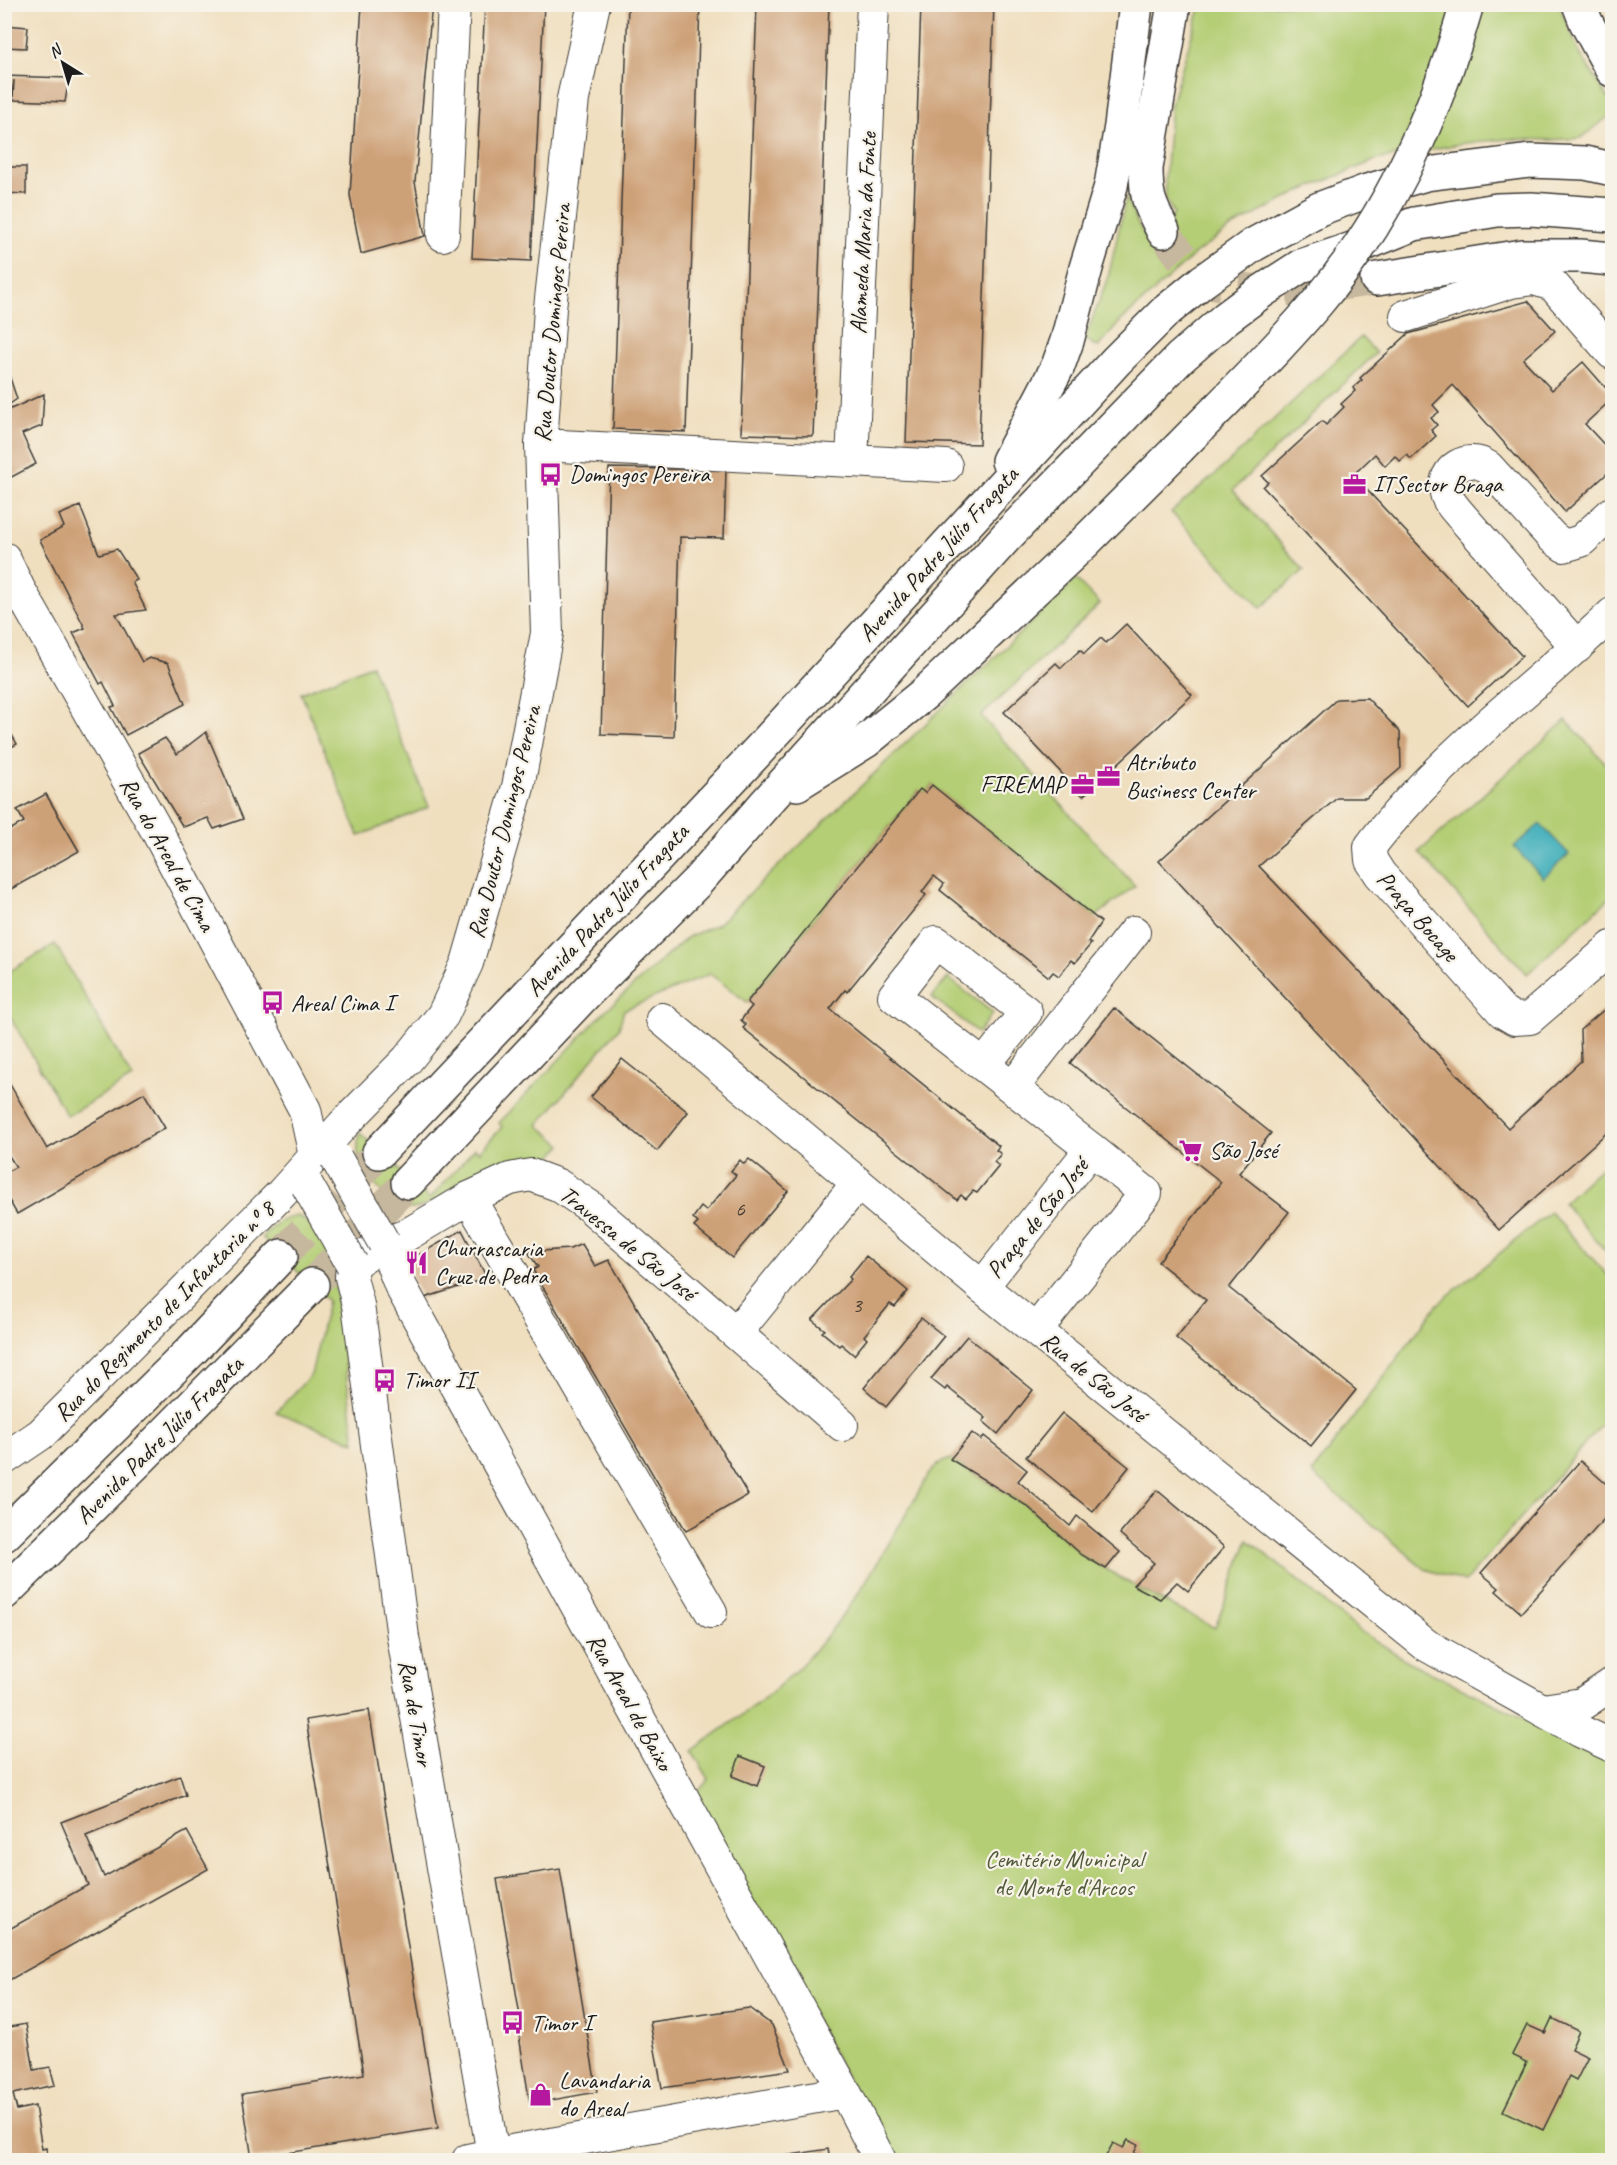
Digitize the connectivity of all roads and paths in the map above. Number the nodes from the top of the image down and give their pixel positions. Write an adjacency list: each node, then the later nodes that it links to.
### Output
1 (454, 4): 12 (street)
2 (594, 4): 17 (street, Rua Doutor Domingos Pereira)
3 (873, 4): 18 (street, Alameda Maria da Fonte)
4 (1136, 4): 20 (highway)
5 (1174, 4): 11 (highway)
6 (1467, 4): 25 (highway, bridge)
7 (1579, 4): 8 (highway)
8 (1612, 70)
9 (1612, 169): 20 (highway, Avenida Padre Júlio Fragata)
10 (1612, 215): 25 (highway, Avenida Padre Júlio Fragata)
11 (1163, 231)
12 (443, 235)
13 (1612, 259): 14 (highway)
14 (1377, 279)
15 (1406, 316): 16 (street)
16 (1612, 353)
17 (541, 446): 18 (street); 33 (street, Rua Doutor Domingos Pereira)
18 (852, 461): 19 (street)
19 (946, 466)
20 (990, 496): 32 (highway, Avenida Padre Júlio Fragata)
21 (1612, 513): 24 (street)
22 (4, 558): 33 (street, Rua do Areal de Cima)
23 (1612, 614): 24 (street, Praça Bocage)
24 (1577, 647): 27 (street, Praça Bocage)
25 (765, 804): 34 (highway, Avenida Padre Júlio Fragata)
26 (1134, 932): 30 (street)
27 (1612, 947)
28 (662, 1019): 35 (street, Rua de São José)
29 (984, 1065): 30 (street, Praça de São José)
30 (1012, 1087): 31 (street, Praça de São José)
31 (1091, 1149): 41 (street, Praça de São José); 42 (street, Praça de São José)
32 (379, 1152)
33 (319, 1166): 37 (street, Rua Areal de Baixo, bridge); 39 (street, bridge); 45 (street, Rua do Regimento de Infantaria nº 8)
34 (408, 1182)
35 (857, 1184): 41 (street, Rua de São José); 43 (street)
36 (470, 1198): 37 (street, Travessa de São José); 43 (street, Travessa de São José); 48 (street)
37 (384, 1243): 39 (street, Travessa de São José); 52 (street, Rua Areal de Baixo)
38 (281, 1256): 46 (highway, Avenida Padre Júlio Fragata)
39 (352, 1264): 53 (street, Rua de Timor)
40 (312, 1285): 47 (highway, Avenida Padre Júlio Fragata)
41 (982, 1287): 42 (street, Rua de São José)
42 (1036, 1330): 50 (street, Rua de São José)
43 (736, 1333): 44 (street, Travessa de São José)
44 (842, 1425)
45 (4, 1459)
46 (4, 1535)
47 (4, 1593)
48 (711, 1612)
49 (1612, 1684): 50 (street)
50 (1543, 1710): 51 (street, Rua de São José)
51 (1612, 1746)
52 (845, 2092): 53 (street); 54 (street, Rua Areal de Baixo)
53 (485, 2158)
54 (880, 2160)

